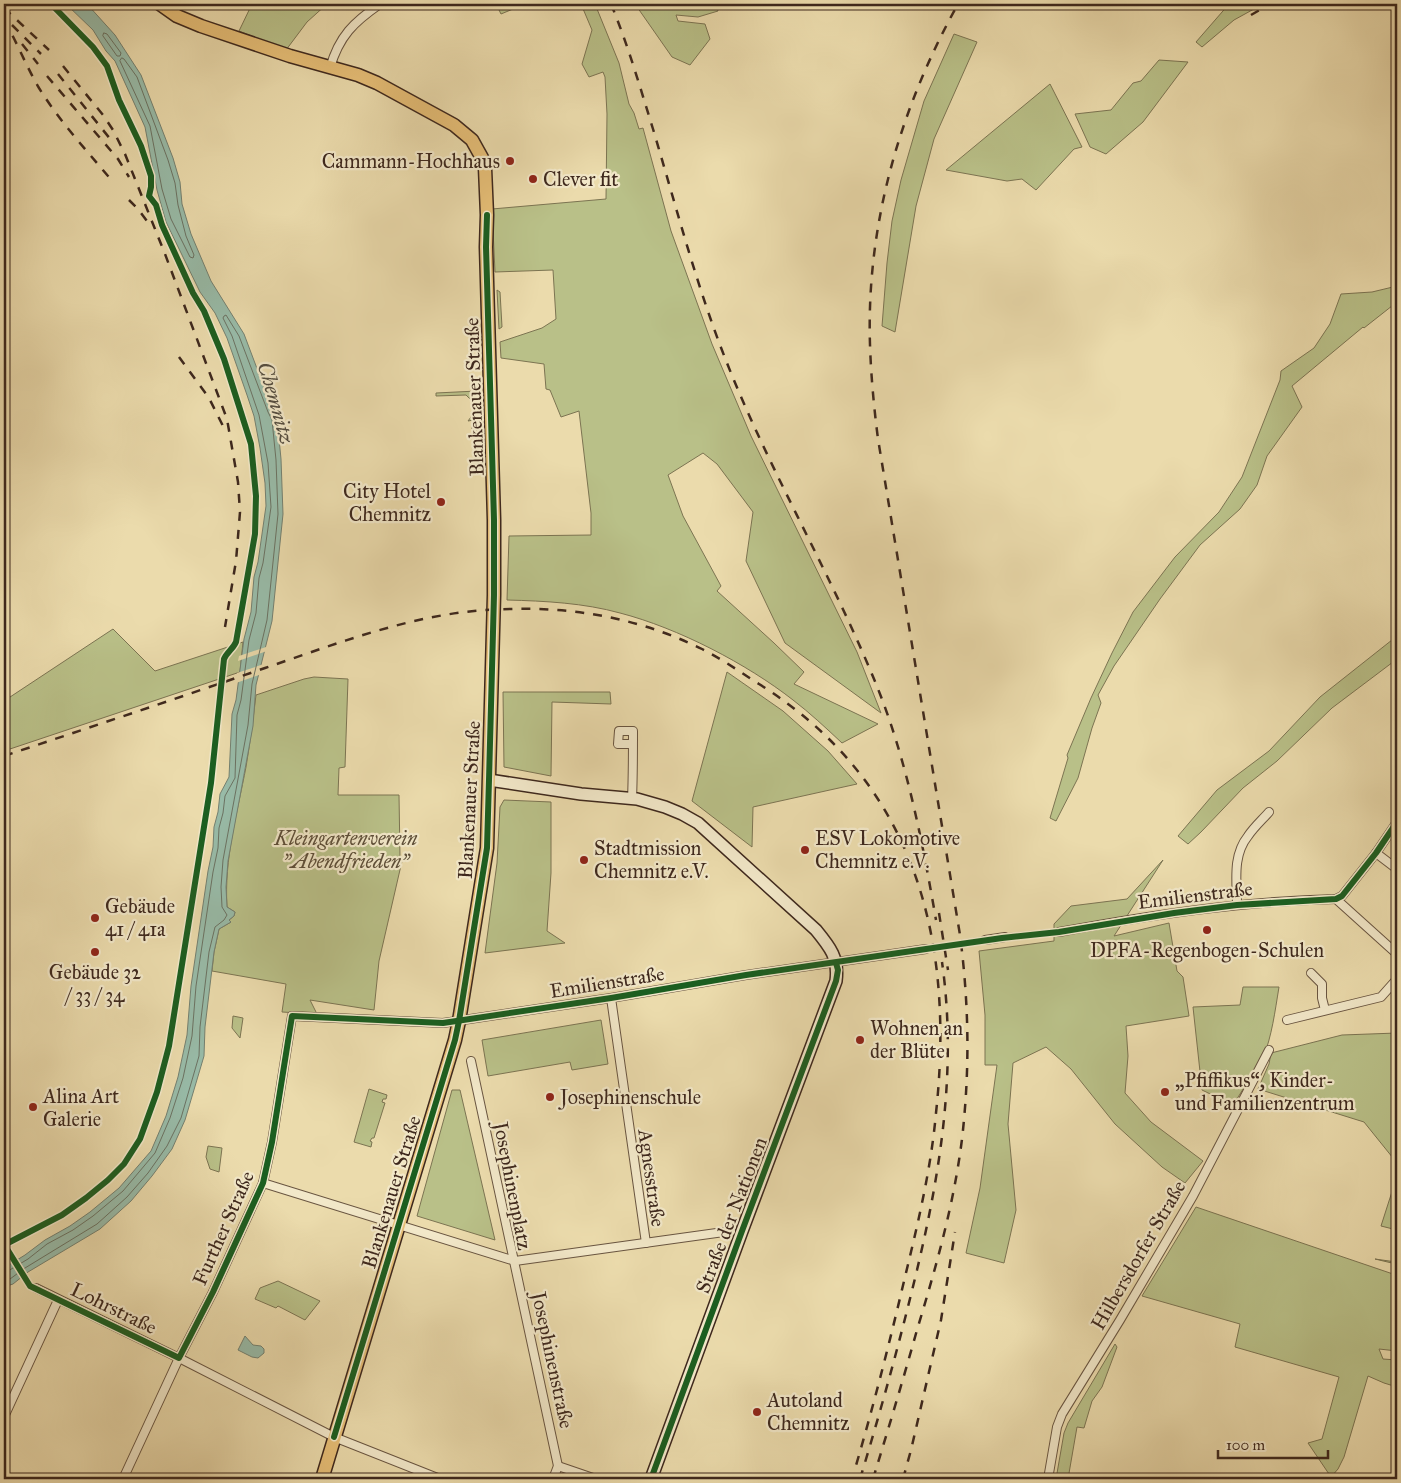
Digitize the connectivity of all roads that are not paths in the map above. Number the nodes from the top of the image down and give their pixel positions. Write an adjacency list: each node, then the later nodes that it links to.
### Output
1 (160, 4): 3 (main road)
2 (380, 4): 3 (street)
3 (330, 68): 5 (main road, Blankenauer Straße)
4 (633, 744): 6 (street)
5 (489, 780): 6 (main road); 25 (main road, Blankenauer Straße)
6 (632, 799): 18 (main road)
7 (1269, 812): 12 (street, Emilienstraße)
8 (1397, 822): 9 (street)
9 (1376, 853): 10 (street); 11 (street)
10 (1397, 869)
11 (1336, 899): 12 (street, Emilienstraße); 17 (street)
12 (1237, 905): 13 (street, Emilienstraße)
13 (1059, 932)
14 (1005, 937): 15 (street)
15 (985, 940)
16 (926, 950): 18 (street, Emilienstraße)
17 (1397, 954)
18 (836, 963): 21 (street, Emilienstraße); 44 (main road, Straße der Nationen)
19 (1311, 973): 22 (street)
20 (1397, 980): 22 (street)
21 (610, 998): 25 (street, Emilienstraße); 31 (street, Agnesstraße)
22 (1325, 1010): 24 (street)
23 (292, 1016): 25 (street, Emilienstraße); 28 (street, Further Straße)
24 (1287, 1020)
25 (460, 1021): 29 (main road, Blankenauer Straße)
26 (1269, 1050): 45 (street, Hilbersdorfer Straße)
27 (471, 1061): 32 (street, Josephinenplatz)
28 (263, 1183): 29 (street, Josephinenplatz); 35 (street, Further Straße)
29 (398, 1226): 32 (street, Josephinenplatz); 37 (main road, Blankenauer Straße)
30 (731, 1231): 31 (street)
31 (646, 1243): 32 (street)
32 (515, 1261): 38 (street, Josephinenstraße)
33 (36, 1288): 34 (street, Lohrstraße)
34 (58, 1300): 35 (street, Lohrstraße); 36 (street)
35 (179, 1358): 37 (street, Lohrstraße); 39 (street, Further Straße)
36 (4, 1418)
37 (334, 1437): 40 (main road, Blankenauer Straße); 41 (street, Lohrstraße)
38 (558, 1466): 42 (street); 43 (street)
39 (123, 1479)
40 (322, 1479)
41 (440, 1479)
42 (553, 1479)
43 (596, 1479)
44 (651, 1479)
45 (1048, 1479)

